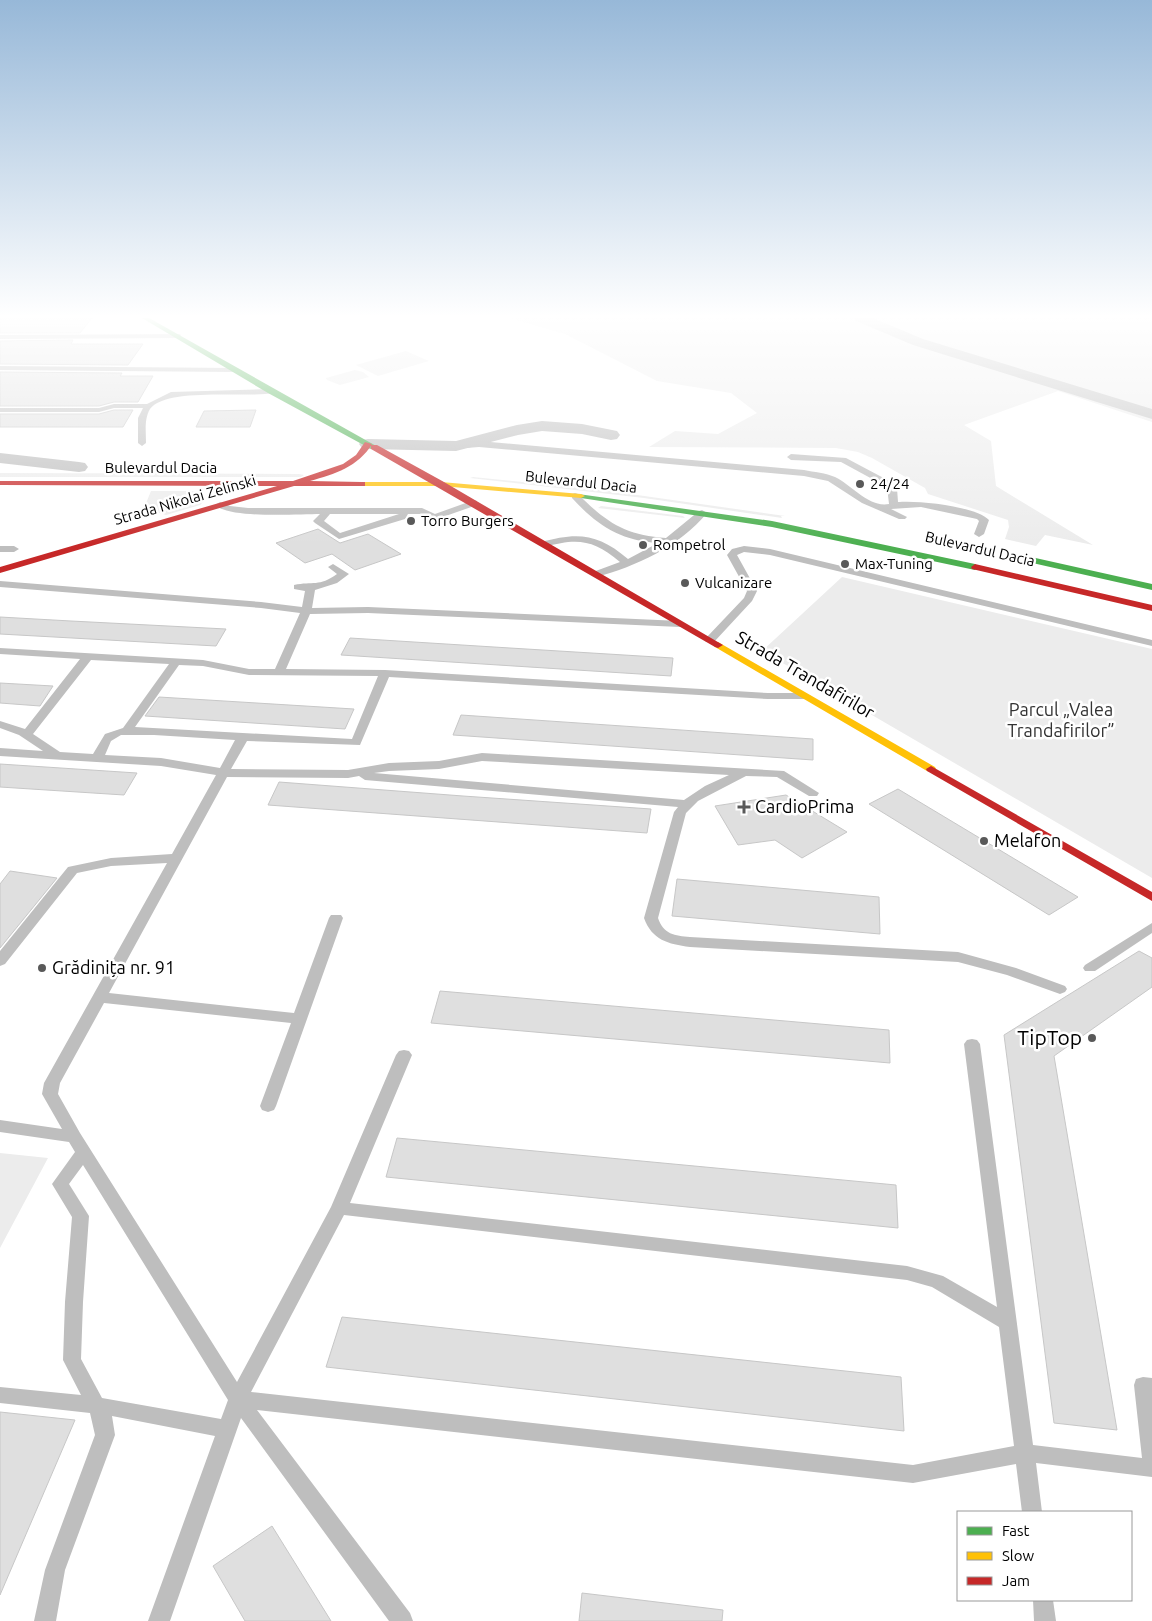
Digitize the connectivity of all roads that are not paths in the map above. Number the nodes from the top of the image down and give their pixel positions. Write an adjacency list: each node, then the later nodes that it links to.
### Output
1 (183, 394): 4 (lane)
2 (276, 394): 9 (main road, Strada Trandafirilor)
3 (1087, 394): 6 (street)
4 (148, 406): 5 (lane); 8 (lane)
5 (0, 410)
6 (1152, 414)
7 (611, 435): 10 (street)
8 (142, 443)
9 (368, 444): 10 (street); 17 (main road, Strada Nikolai Zelinski); 20 (main road, Strada Trandafirilor)
10 (456, 446): 22 (lane)
11 (790, 457): 12 (lane)
12 (816, 457): 22 (lane); 32 (lane)
13 (0, 458): 15 (street)
14 (0, 467): 15 (main road, Bulevardul Dacia)
15 (83, 467)
16 (302, 468): 17 (main road)
17 (341, 468): 18 (main road); 25 (main road, Strada Nikolai Zelinski)
18 (359, 468)
19 (387, 468): 20 (main road)
20 (414, 469): 21 (main road); 26 (main road, Strada Trandafirilor)
21 (440, 470)
22 (817, 476): 33 (lane)
23 (0, 483): 24 (main road, Bulevardul Dacia)
24 (49, 483): 25 (main road, Bulevardul Dacia); 27 (street, Bulevardul Dacia)
25 (296, 484): 26 (main road, Bulevardul Dacia); 31 (main road, Strada Nikolai Zelinski)
26 (441, 484): 28 (main road, Bulevardul Dacia); 30 (main road, Strada Trandafirilor)
27 (0, 489)
28 (520, 490): 29 (main road, Bulevardul Dacia); 34 (main road)
29 (575, 496): 37 (main road, Bulevardul Dacia); 40 (lane)
30 (474, 503): 34 (main road, Strada Trandafirilor); 35 (lane)
31 (220, 505): 36 (lane); 47 (main road, Strada Nikolai Zelinski)
32 (894, 505): 33 (lane); 39 (lane)
33 (884, 508): 38 (lane)
34 (485, 510): 41 (main road, Strada Trandafirilor)
35 (405, 511): 36 (lane); 36 (lane)
36 (326, 512)
37 (702, 513): 40 (lane); 53 (main road, Bulevardul Dacia)
38 (902, 517)
39 (979, 534)
40 (667, 541): 45 (lane)
41 (544, 544): 45 (lane); 48 (main road, Strada Trandafirilor)
42 (0, 549): 43 (lane)
43 (14, 549)
44 (1018, 557): 51 (main road, Bulevardul Dacia)
45 (628, 564): 48 (lane)
46 (333, 568): 52 (lane)
47 (0, 570)
48 (596, 574): 55 (main road, Strada Trandafirilor)
49 (0, 584): 54 (lane)
50 (298, 587): 52 (lane)
51 (1152, 587)
52 (310, 590): 54 (lane)
53 (1152, 608)
54 (306, 611): 55 (lane); 61 (lane)
55 (682, 624): 56 (main road, Strada Trandafirilor)
56 (710, 640): 57 (lane); 63 (main road, Strada Trandafirilor)
57 (1152, 643)
58 (0, 651): 59 (lane)
59 (88, 656): 60 (lane); 66 (lane)
60 (176, 662): 61 (lane); 65 (lane)
61 (279, 673): 62 (lane)
62 (385, 673): 63 (lane); 67 (lane)
63 (806, 696): 77 (main road, Strada Trandafirilor)
64 (0, 724): 66 (lane)
65 (127, 731): 67 (lane); 70 (lane)
66 (27, 734): 69 (lane)
67 (243, 737): 72 (lane)
68 (0, 752): 69 (lane)
69 (56, 755): 70 (lane)
70 (98, 757): 72 (lane)
71 (746, 771): 73 (lane); 74 (lane); 75 (lane)
72 (224, 773): 73 (lane); 76 (lane)
73 (348, 774): 75 (lane)
74 (813, 793)
75 (685, 804): 82 (lane)
76 (177, 858): 80 (lane); 83 (lane)
77 (1152, 896)
78 (336, 918): 84 (lane)
79 (1152, 927): 81 (lane)
80 (0, 961)
81 (1090, 968)
82 (1060, 989)
83 (98, 997): 84 (lane); 89 (lane)
84 (300, 1019): 87 (lane)
85 (972, 1044): 91 (lane)
86 (404, 1055): 90 (lane)
87 (268, 1106)
88 (0, 1126): 89 (lane)
89 (78, 1145): 94 (lane); 95 (lane)
90 (339, 1208): 91 (lane); 94 (lane)
91 (1008, 1323): 97 (lane)
92 (1152, 1386): 98 (lane)
93 (0, 1394): 95 (lane)
94 (238, 1399): 96 (lane); 97 (lane); 104 (lane)
95 (96, 1406): 96 (lane); 102 (lane)
96 (228, 1429): 103 (lane)
97 (1026, 1453): 99 (lane); 100 (lane)
98 (1152, 1463)
99 (1152, 1468)
100 (1032, 1511)
101 (1043, 1601): 105 (lane)
102 (45, 1621)
103 (159, 1621)
104 (402, 1621)
105 (1045, 1621)

